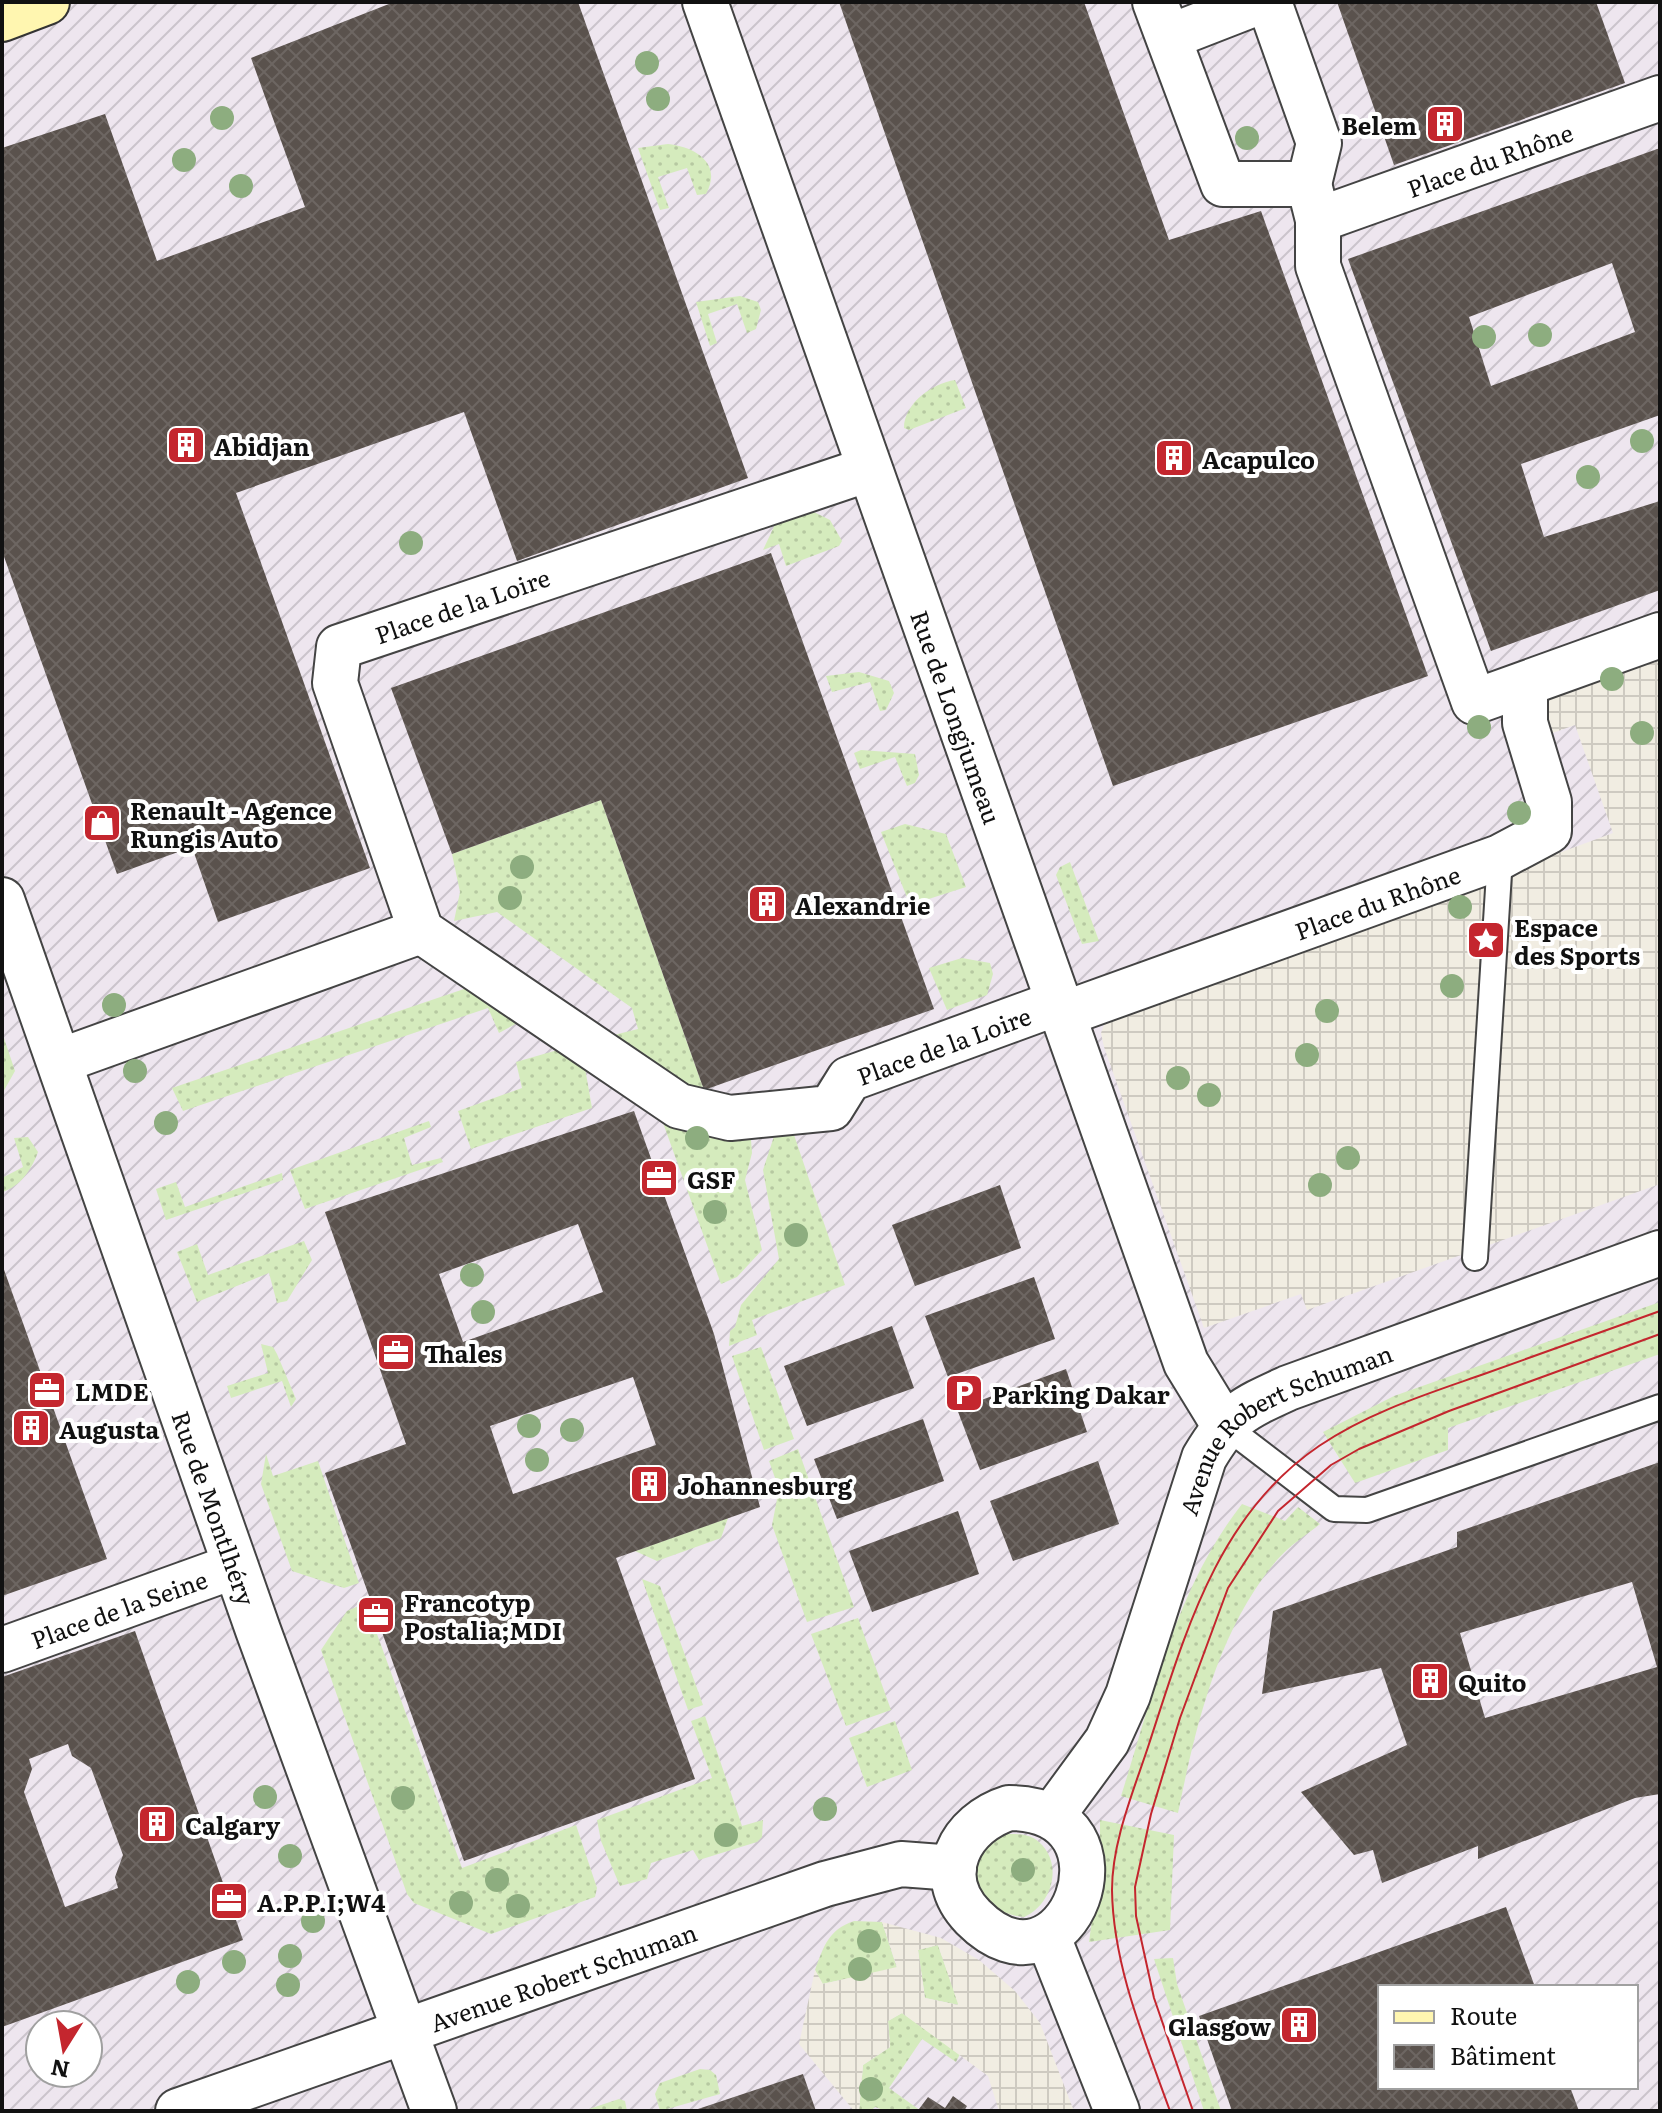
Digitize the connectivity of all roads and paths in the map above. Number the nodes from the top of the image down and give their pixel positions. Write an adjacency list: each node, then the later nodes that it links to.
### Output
1 (47, 2): 5 (main road)
2 (705, 2): 9 (street, Rue de Longjumeau)
3 (1259, 2): 6 (street, Place du Rhône)
4 (1269, 2): 8 (street)
5 (2, 19)
6 (1162, 20): 8 (street, Place du Rhône)
7 (1660, 98): 8 (street, Place du Rhône)
8 (1313, 202): 11 (street)
9 (869, 469): 14 (street, Place de la Loire); 15 (street, Rue de Longjumeau)
10 (1660, 635): 11 (street)
11 (1525, 685): 12 (street, Place du Rhône)
12 (1500, 857): 15 (street, Place du Rhône); 18 (lane)
13 (2, 900): 16 (street, Rue de Montlhéry)
14 (421, 931): 15 (street, Place de la Loire); 16 (street)
15 (1059, 1009): 20 (street, Rue de Longjumeau)
16 (60, 1061): 21 (street, Rue de Montlhéry)
17 (1660, 1253): 20 (street, Avenue Robert Schuman)
18 (1475, 1258)
19 (1660, 1407): 20 (lane)
20 (1224, 1425): 23 (street, Avenue Robert Schuman)
21 (235, 1566): 22 (street, Place de la Seine); 26 (street, Rue de Montlhéry)
22 (2, 1650)
23 (1052, 1816): 24 (street); 25 (street)
24 (954, 1868): 25 (street); 26 (street, Avenue Robert Schuman)
25 (1048, 1937): 29 (street)
26 (403, 2032): 27 (street, Avenue Robert Schuman); 28 (street, Rue de Montlhéry)
27 (178, 2111)
28 (434, 2111)
29 (1117, 2111)

